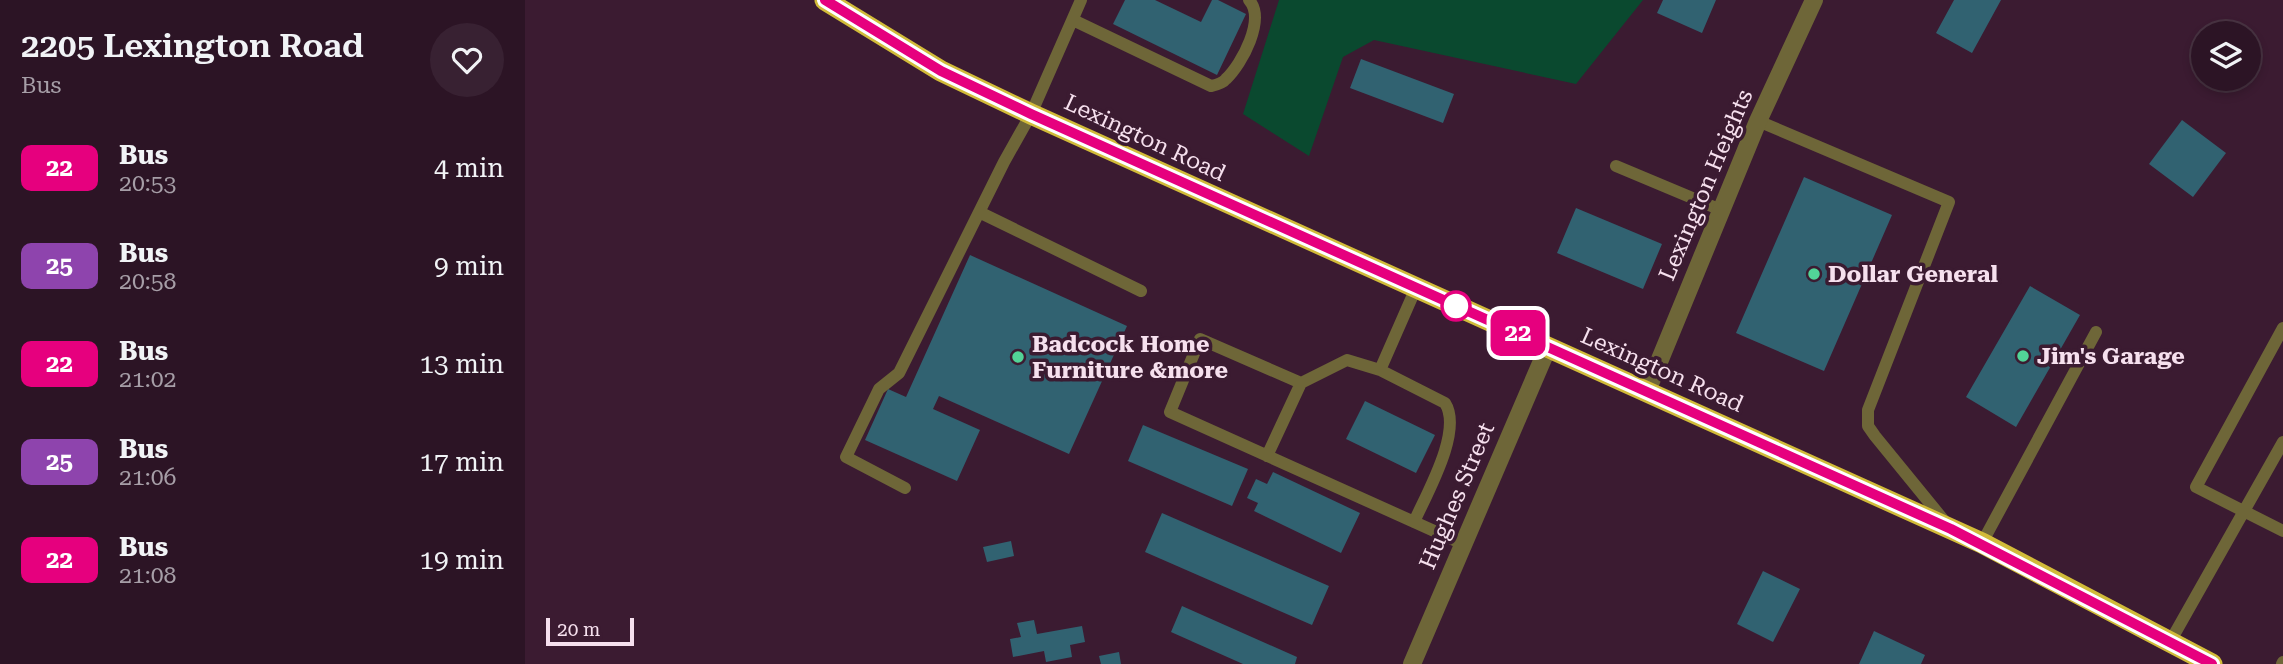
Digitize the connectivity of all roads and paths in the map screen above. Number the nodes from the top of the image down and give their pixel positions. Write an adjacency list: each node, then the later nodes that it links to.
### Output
1 (825, 0): 6 (highway, Lexington Road)
2 (1081, 0): 5 (lane)
3 (1249, 0): 5 (lane)
4 (1814, 0): 7 (street, Lexington Heights)
5 (1073, 20): 6 (lane)
6 (1031, 114): 10 (lane); 11 (highway, Lexington Road)
7 (1758, 121): 9 (street, Lexington Heights); 24 (lane)
8 (1616, 166): 9 (lane)
9 (1721, 210): 18 (street, Lexington Heights)
10 (981, 213): 12 (lane); 21 (lane)
11 (1416, 288): 15 (highway, Lexington Road); 16 (lane)
12 (1141, 291)
13 (2283, 328): 22 (lane)
14 (2096, 332): 26 (lane)
15 (1548, 347): 18 (highway, Lexington Road); 27 (street, Hughes Street)
16 (1380, 370): 17 (lane); 23 (lane)
17 (1301, 383): 20 (lane); 20 (lane)
18 (1647, 391): 24 (highway, Lexington Road)
19 (2281, 449): 22 (lane)
20 (1267, 456): 23 (lane)
21 (905, 488)
22 (2245, 512): 25 (lane); 28 (lane)
23 (1414, 522): 27 (lane)
24 (1951, 529): 26 (highway, Lexington Road)
25 (2283, 531)
26 (1982, 543): 28 (highway, Lexington Road)
27 (1463, 544): 29 (street, Hughes Street)
28 (2170, 642): 30 (highway, Lexington Road)
29 (1412, 664)
30 (2213, 664)

